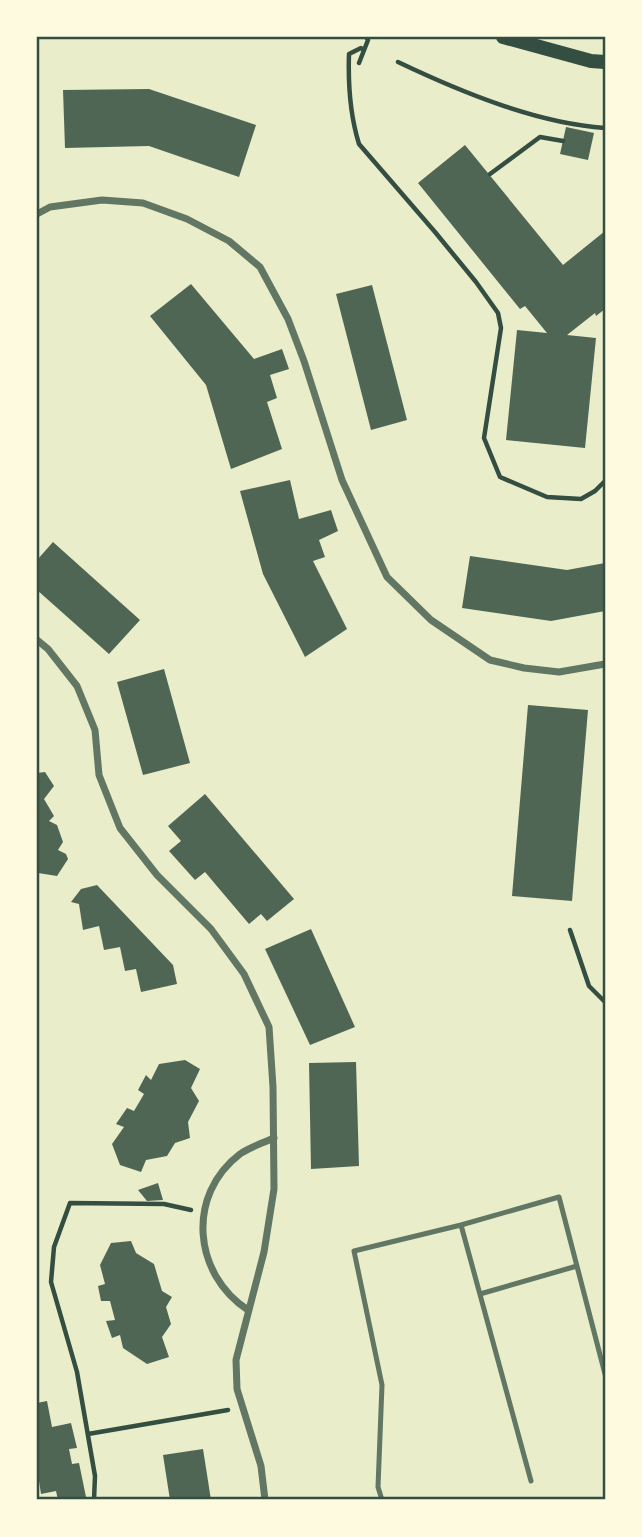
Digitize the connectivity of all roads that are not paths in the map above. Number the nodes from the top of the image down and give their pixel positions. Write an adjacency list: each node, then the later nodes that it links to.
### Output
1 (503, 37): 2 (main road)
2 (605, 62)
3 (37, 214): 5 (street)
4 (37, 640): 6 (street)
5 (605, 664)
6 (274, 1138): 10 (street); 10 (street)
7 (461, 1224): 8 (lane); 9 (lane); 14 (lane)
8 (577, 1266): 9 (lane); 11 (lane)
9 (480, 1294): 12 (lane)
10 (248, 1310): 13 (street)
11 (605, 1374)
12 (531, 1481)
13 (265, 1500)
14 (382, 1500)

